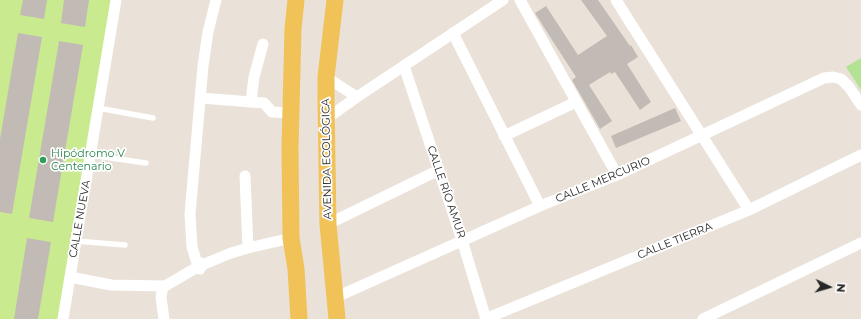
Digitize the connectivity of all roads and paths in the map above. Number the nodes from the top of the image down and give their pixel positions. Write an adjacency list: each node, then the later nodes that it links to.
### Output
1 (116, 0): 17 (street, CALLE NUEVA)
2 (216, 0): 13 (street)
3 (296, 0): 18 (main road)
4 (335, 0): 11 (main road, AVENIDA ECOLÓGICA)
5 (504, 0): 8 (street)
6 (520, 0): 15 (street)
7 (616, 0): 22 (street)
8 (453, 34): 10 (street); 21 (street)
9 (264, 44): 14 (street)
10 (404, 66): 12 (street); 26 (street, CALLE RÍO AMUR)
11 (326, 76): 12 (street); 20 (main road, AVENIDA ECOLÓGICA)
12 (357, 96): 20 (street)
13 (201, 98): 14 (street); 38 (street)
14 (251, 102): 18 (street)
15 (576, 102): 21 (street); 27 (street)
16 (861, 105): 22 (street, CALLE MERCURIO)
17 (98, 108): 19 (lane); 23 (street, CALLE NUEVA)
18 (290, 113): 32 (main road)
19 (153, 118)
20 (326, 119): 31 (main road, AVENIDA ECOLÓGICA)
21 (504, 136): 29 (street)
22 (702, 136): 27 (street, CALLE MERCURIO); 30 (street)
23 (90, 155): 25 (lane); 34 (street, CALLE NUEVA)
24 (861, 155): 30 (street, CALLE TIERRA)
25 (146, 163)
26 (439, 170): 31 (street); 33 (street, CALLE RÍO AMUR)
27 (617, 175): 29 (street, CALLE MERCURIO)
28 (245, 176): 37 (street)
29 (540, 206): 33 (street, CALLE MERCURIO)
30 (749, 210): 46 (street, CALLE TIERRA)
31 (328, 224): 41 (main road, AVENIDA ECOLÓGICA)
32 (291, 238): 37 (street); 44 (main road)
33 (462, 240): 41 (street, CALLE MERCURIO); 46 (street, CALLE RÍO AMUR)
34 (76, 241): 36 (lane); 39 (street, CALLE NUEVA)
35 (861, 243): 47 (street)
36 (125, 245)
37 (248, 248): 38 (street)
38 (199, 265): 40 (street)
39 (70, 277): 40 (street); 42 (street, CALLE NUEVA)
40 (165, 286): 43 (street)
41 (334, 298): 45 (main road, AVENIDA ECOLÓGICA)
42 (63, 319)
43 (164, 319)
44 (299, 319)
45 (336, 319)
46 (485, 319)
47 (703, 319)

